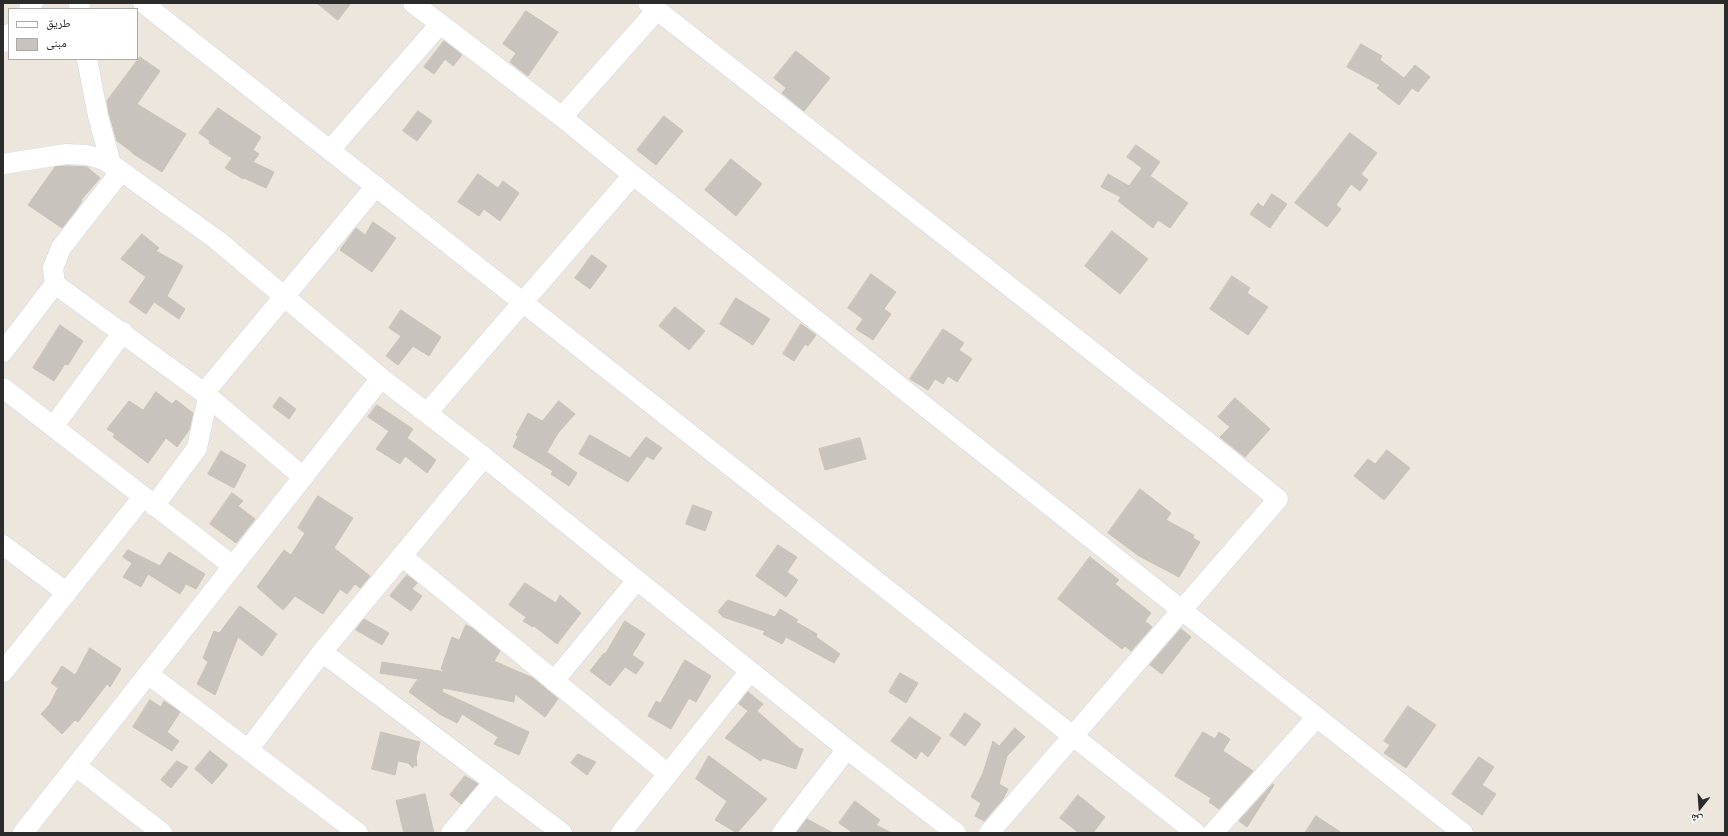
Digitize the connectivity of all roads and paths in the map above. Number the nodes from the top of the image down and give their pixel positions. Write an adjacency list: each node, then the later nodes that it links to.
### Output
1 (143, 3): 7 (street)
2 (413, 3): 4 (street)
3 (652, 6): 6 (street); 30 (street)
4 (440, 24): 6 (street); 7 (street)
5 (87, 60): 9 (street)
6 (562, 117): 10 (street)
7 (330, 150): 11 (street)
8 (3, 164): 9 (street)
9 (116, 168): 12 (street); 13 (street)
10 (633, 175): 14 (street); 30 (street)
11 (376, 186): 13 (street); 14 (street)
12 (55, 284): 15 (street); 16 (street)
13 (284, 296): 17 (street); 19 (street)
14 (523, 302): 20 (street); 37 (street)
15 (122, 332): 19 (street); 21 (street)
16 (3, 352)
17 (381, 378): 20 (street); 23 (street)
18 (3, 388): 21 (street)
19 (206, 395): 23 (street); 24 (street)
20 (427, 413): 22 (street)
21 (53, 427): 24 (street)
22 (484, 457): 26 (street); 28 (street)
23 (303, 476): 27 (street)
24 (149, 501): 27 (street); 29 (street)
25 (3, 545): 29 (street)
26 (402, 556): 31 (street); 35 (street)
27 (233, 566): 34 (street)
28 (636, 580): 32 (street); 35 (street)
29 (67, 593): 33 (street)
30 (1181, 610): 36 (street); 37 (street)
31 (322, 652): 39 (street); 42 (street)
32 (750, 671): 38 (street); 41 (street)
33 (3, 672)
34 (148, 674): 39 (street); 40 (street)
35 (554, 681): 41 (street)
36 (1316, 718): 53 (street); 54 (street)
37 (1072, 736): 51 (street); 52 (street)
38 (847, 749): 49 (street); 50 (street)
39 (248, 750): 45 (street)
40 (76, 766): 43 (street); 44 (street)
41 (668, 774): 48 (street)
42 (494, 782): 46 (street); 47 (street)
43 (23, 833)
44 (162, 833)
45 (358, 833)
46 (451, 833)
47 (562, 833)
48 (621, 833)
49 (782, 833)
50 (956, 833)
51 (989, 833)
52 (1196, 833)
53 (1213, 833)
54 (1464, 833)

